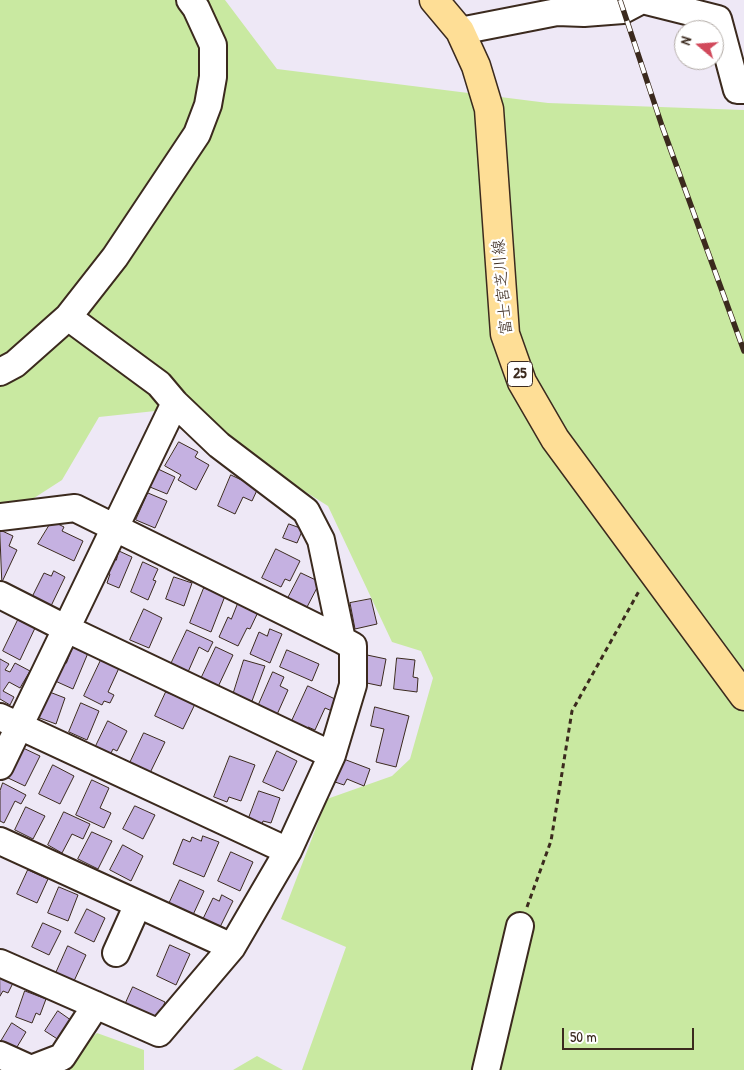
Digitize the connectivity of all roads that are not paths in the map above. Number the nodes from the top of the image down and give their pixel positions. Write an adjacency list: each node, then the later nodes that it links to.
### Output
1 (190, 0): 5 (street)
2 (434, 0): 3 (main road, 富士宮芝川線 / 25)
3 (460, 31): 4 (street); 13 (main road, 富士宮芝川線 / 25)
4 (744, 90)
5 (68, 317): 6 (street); 7 (street)
6 (0, 372)
7 (175, 403): 9 (street); 12 (street)
8 (0, 517): 9 (street)
9 (115, 528): 11 (street); 12 (street)
10 (0, 595): 11 (street)
11 (67, 629): 14 (street); 15 (street)
12 (342, 640): 15 (street)
13 (744, 696)
14 (10, 722): 16 (street); 18 (street)
15 (332, 755): 18 (street)
16 (0, 766)
17 (0, 841): 19 (street)
18 (288, 851): 21 (street)
19 (138, 904): 21 (street); 22 (street)
20 (520, 926): 26 (street)
21 (232, 947): 24 (street)
22 (116, 953)
23 (0, 963): 24 (street)
24 (96, 1005): 25 (street)
25 (0, 1056)
26 (486, 1070)

